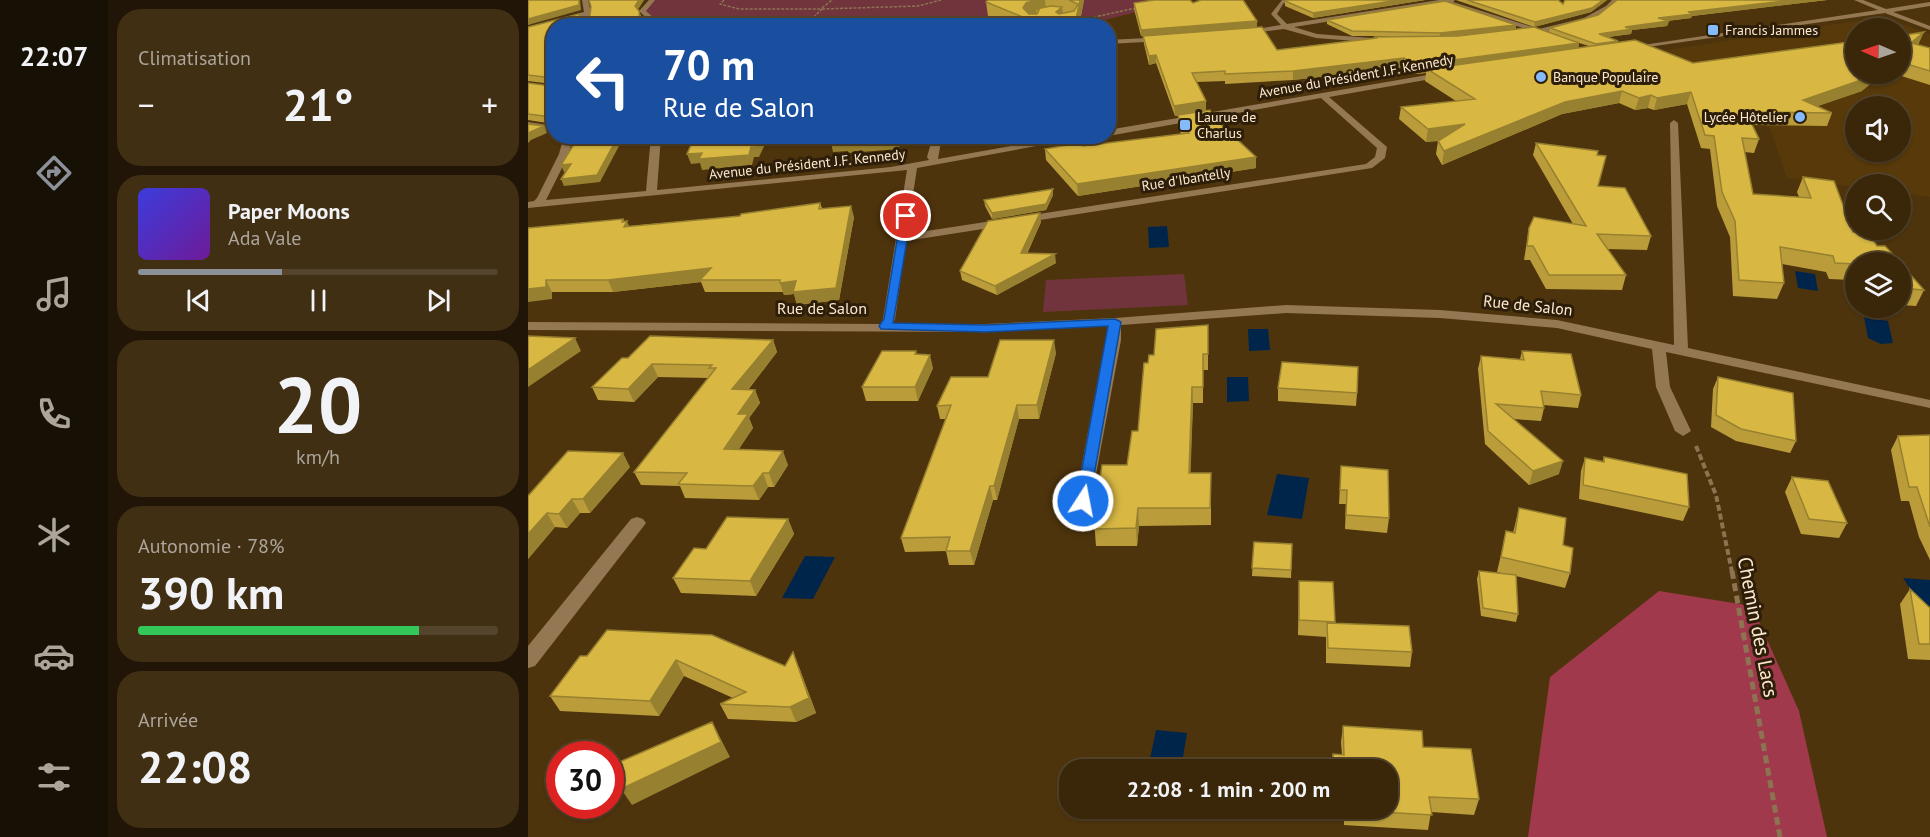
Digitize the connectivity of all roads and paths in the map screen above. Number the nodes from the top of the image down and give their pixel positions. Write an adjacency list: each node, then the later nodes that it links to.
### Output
1 (585, 0): 14 (street)
2 (652, 0): 17 (street)
3 (724, 0): 12 (path)
4 (832, 0): 12 (path)
5 (941, 0): 12 (path)
6 (1287, 0): 21 (street)
7 (1446, 0): 21 (street); 24 (street)
8 (1615, 0): 24 (street)
9 (1857, 0): 13 (street)
10 (1930, 4): 13 (street)
11 (1140, 7): 19 (path)
12 (822, 9): 18 (path)
13 (1886, 11): 22 (street); 31 (street)
14 (588, 13): 15 (street); 16 (street)
15 (569, 18)
16 (587, 18)
17 (650, 18)
18 (813, 18)
19 (1091, 18)
20 (546, 24): 23 (street)
21 (1286, 27): 25 (street); 29 (street)
22 (1930, 28)
23 (528, 29)
24 (1540, 31): 26 (street); 28 (street)
25 (1236, 34)
26 (1520, 34)
27 (1175, 38): 30 (street)
28 (1559, 38)
29 (1385, 41)
30 (1116, 42)
31 (1617, 49)
32 (1459, 72): 33 (street, Avenue du Président J.F. Kennedy)
33 (1322, 95): 37 (street, Avenue du Président J.F. Kennedy); 46 (street, Rue d'Ibantelly)
34 (1674, 123): 51 (street)
35 (528, 125): 36 (street)
36 (546, 128)
37 (1116, 132)
38 (567, 144): 45 (street)
39 (655, 144): 44 (street)
40 (936, 144): 42 (street)
41 (1042, 144): 42 (street, Avenue du Président J.F. Kennedy)
42 (936, 163): 43 (street, Avenue du Président J.F. Kennedy)
43 (912, 166): 44 (street, Avenue du Président J.F. Kennedy); 46 (street)
44 (651, 194): 45 (street, Avenue du Président J.F. Kennedy)
45 (533, 205)
46 (903, 238): 49 (street)
47 (1115, 322): 49 (street, Rue de Salon); 50 (street, Rue de Salon); 54 (street)
48 (528, 326): 49 (street, Rue de Salon)
49 (885, 326)
50 (1659, 346): 51 (street, Rue de Salon); 53 (street)
51 (1681, 351): 52 (street, Rue de Salon)
52 (1930, 404)
53 (1683, 431): 57 (path, Chemin des Lacs)
54 (1083, 501)
55 (637, 523): 56 (street)
56 (528, 660)
57 (1780, 837)

